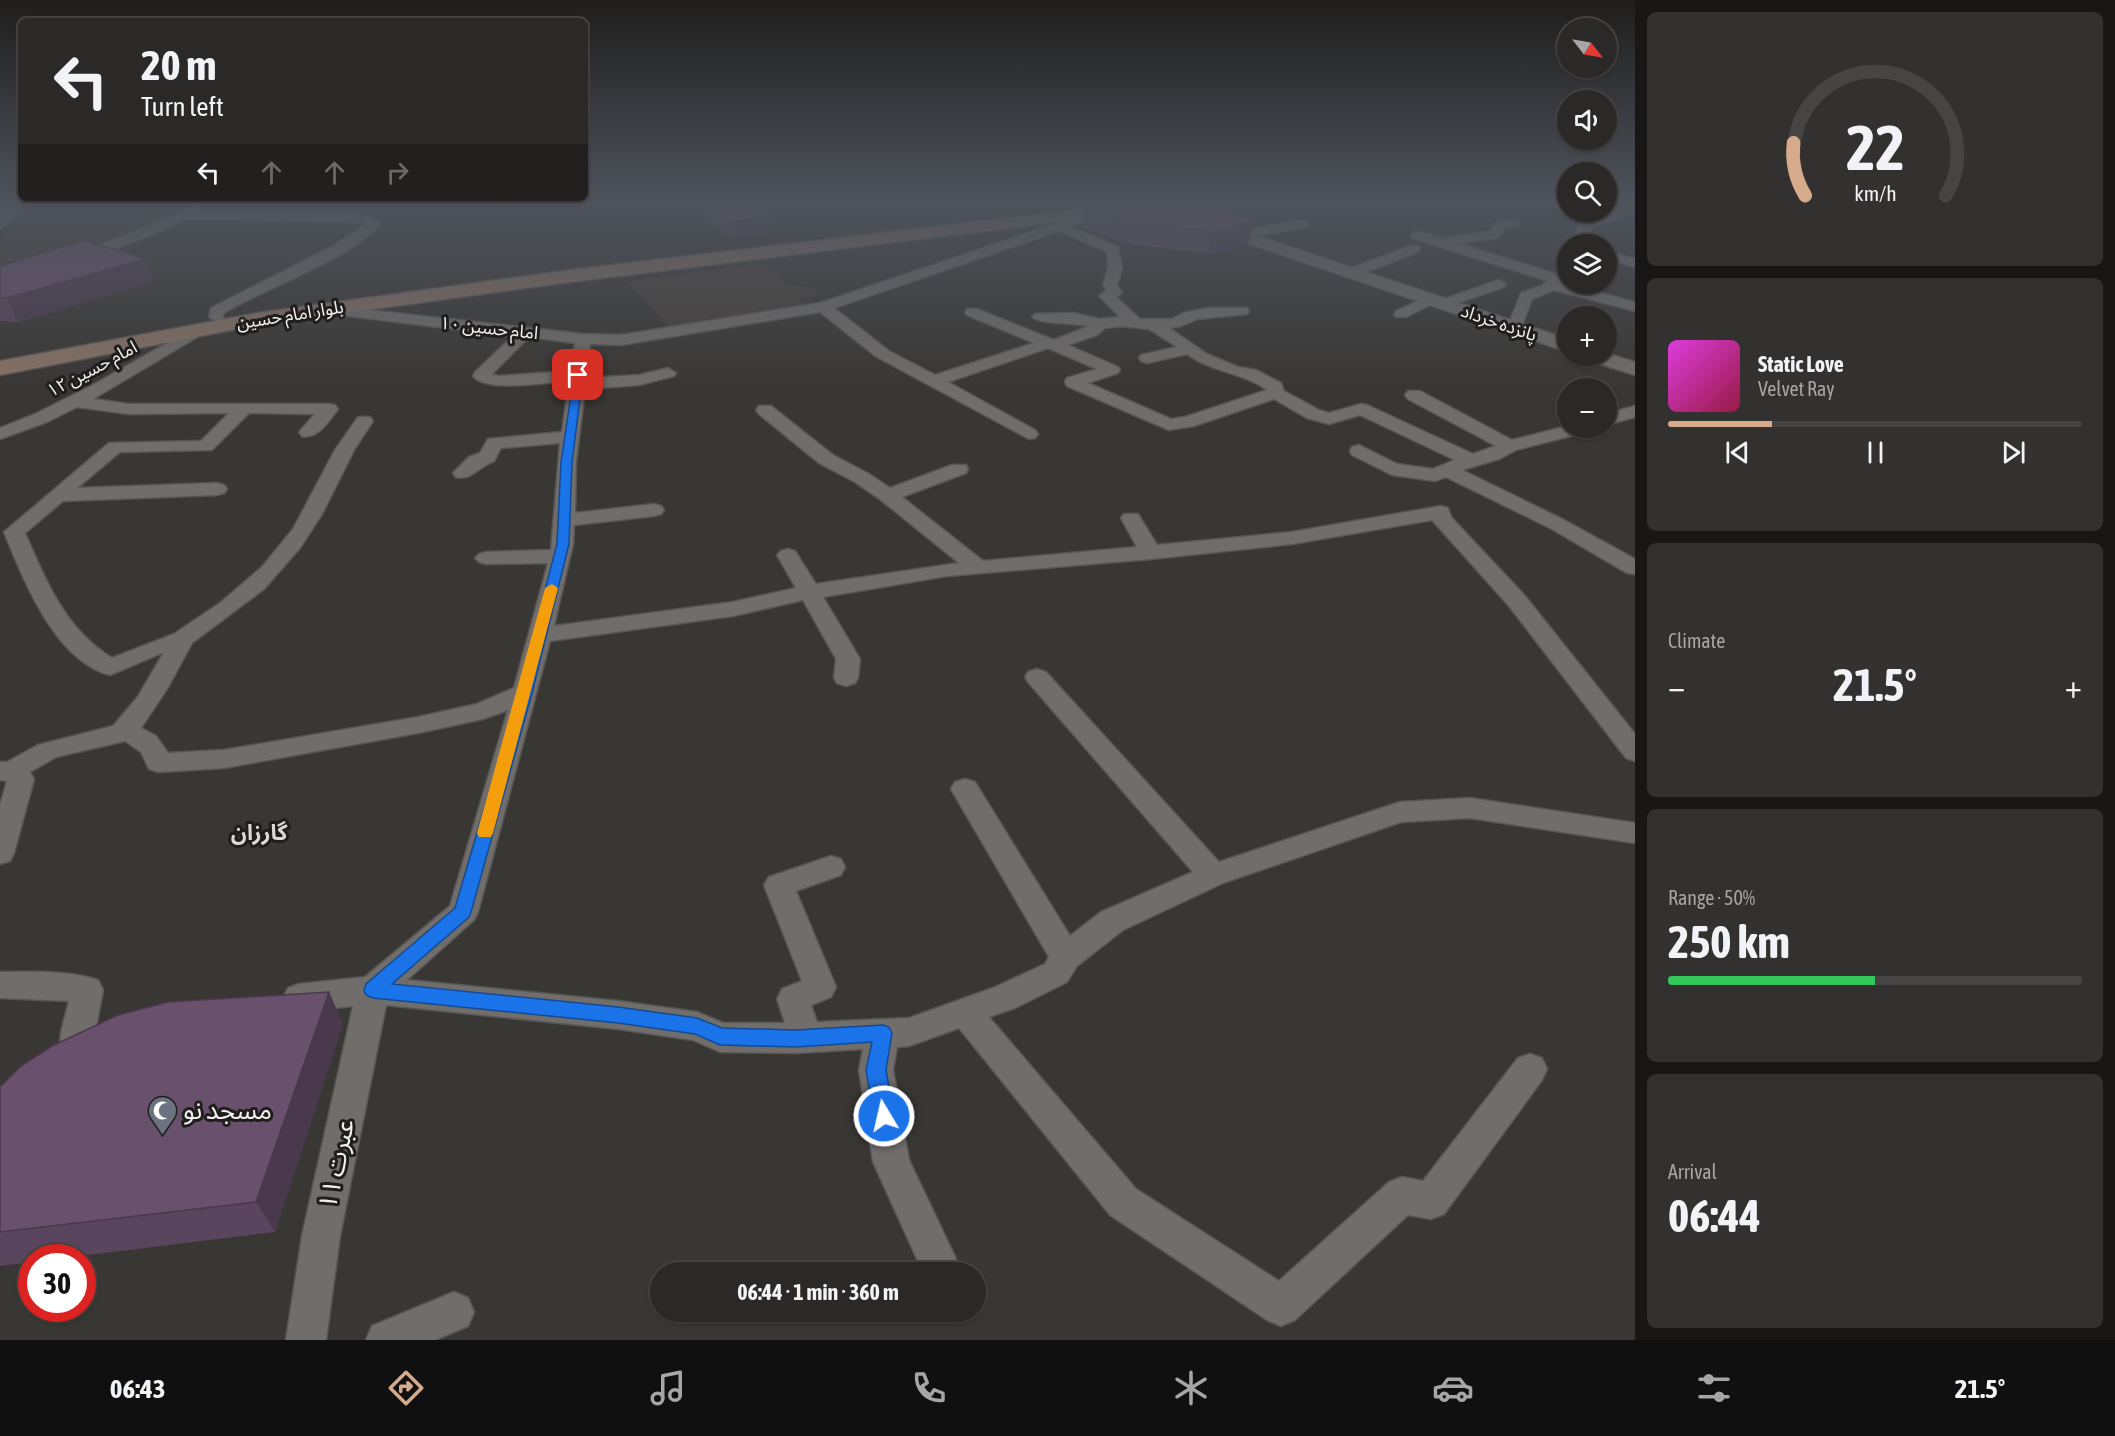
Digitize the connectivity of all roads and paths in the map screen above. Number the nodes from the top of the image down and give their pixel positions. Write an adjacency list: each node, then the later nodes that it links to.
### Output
1 (309, 263): 23 (street)
2 (645, 263): 9 (main road, بلوار امام حسین)
3 (653, 263): 9 (main road, بلوار امام حسین)
4 (962, 263): 18 (street)
5 (1116, 263): 25 (street)
6 (1319, 263): 10 (street, پانزده خرداد)
7 (1377, 263): 10 (street)
8 (1508, 263): 11 (street)
9 (605, 268): 17 (main road, بلوار امام حسین); 23 (main road, بلوار امام حسین)
10 (1350, 273): 15 (street, پانزده خرداد)
11 (1557, 277)
12 (1557, 280): 28 (street)
13 (1499, 284): 15 (street)
14 (1601, 294): 16 (street)
15 (1436, 302): 22 (street); 28 (street, پانزده خرداد)
16 (1635, 307)
17 (324, 309): 29 (main road, بلوار امام حسین); 30 (street, امام حسین ۱۰)
18 (829, 311): 21 (street); 31 (street, امام حسین ۱۰); 42 (street)
19 (1242, 311): 27 (street)
20 (972, 312): 33 (street)
21 (852, 314)
22 (1401, 314)
23 (217, 317): 35 (main road, بلوار امام حسین)
24 (1040, 317): 26 (street)
25 (1136, 323): 26 (street); 27 (street)
26 (1100, 324): 33 (street)
27 (1157, 325): 34 (street)
28 (1515, 328): 32 (street, پانزده خرداد)
29 (199, 330): 38 (main road, بلوار امام حسین); 45 (street, امام حسین ۱۲)
30 (526, 332): 31 (street, امام حسین ۱۰); 41 (street)
31 (583, 339): 41 (street)
32 (1557, 342)
33 (1051, 344): 42 (street); 43 (street)
34 (1189, 350): 36 (street); 43 (street)
35 (0, 355)
36 (1147, 358)
37 (1617, 363): 39 (street)
38 (0, 368)
39 (1635, 369)
40 (668, 373): 41 (street)
41 (578, 379): 55 (street)
42 (934, 381): 53 (street)
43 (1276, 393): 58 (street)
44 (1414, 395): 56 (street)
45 (74, 401): 46 (street); 52 (street, امام حسین ۱۲)
46 (244, 408): 51 (street); 63 (street)
47 (765, 410): 64 (street)
48 (1635, 411): 49 (street)
49 (1617, 417)
50 (364, 421): 78 (street)
51 (308, 432)
52 (0, 434)
53 (1029, 434)
54 (1557, 434): 56 (street)
55 (570, 437): 60 (street); 68 (street)
56 (1510, 446): 58 (street)
57 (1359, 451): 61 (street)
58 (1471, 460): 61 (street)
59 (959, 469): 64 (street)
60 (463, 473)
61 (1440, 473): 66 (street); 75 (street)
62 (217, 489): 63 (street)
63 (58, 495): 69 (street)
64 (888, 496): 74 (street)
65 (654, 510): 68 (street)
66 (1441, 512): 70 (street); 83 (street)
67 (1131, 518): 70 (street)
68 (564, 520): 72 (street)
69 (7, 533): 78 (street)
70 (1151, 553): 74 (street)
71 (788, 555): 76 (street)
72 (560, 556): 73 (street); 77 (street)
73 (486, 558)
74 (978, 567): 76 (street)
75 (1635, 568)
76 (810, 592): 77 (street); 80 (street)
77 (539, 635): 81 (street)
78 (182, 639): 82 (street)
79 (1037, 677): 89 (street)
80 (846, 678)
81 (525, 693): 82 (street); 92 (street)
82 (124, 731): 84 (street)
83 (1635, 752)
84 (7, 771): 87 (street)
85 (965, 789): 90 (street)
86 (1635, 833): 89 (street)
87 (0, 853)
88 (831, 867): 96 (street)
89 (1213, 875): 90 (street)
90 (1066, 957): 94 (street)
91 (0, 985): 98 (street)
92 (373, 990): 93 (street); 96 (street); 101 (street, عبرت ۱۱)
93 (273, 1001)
94 (965, 1012): 95 (street); 97 (street)
95 (883, 1033): 96 (street); 99 (street)
96 (806, 1038)
97 (1530, 1069)
98 (63, 1073)
99 (937, 1258)
100 (454, 1312): 102 (street)
101 (306, 1340)
102 (386, 1340)

